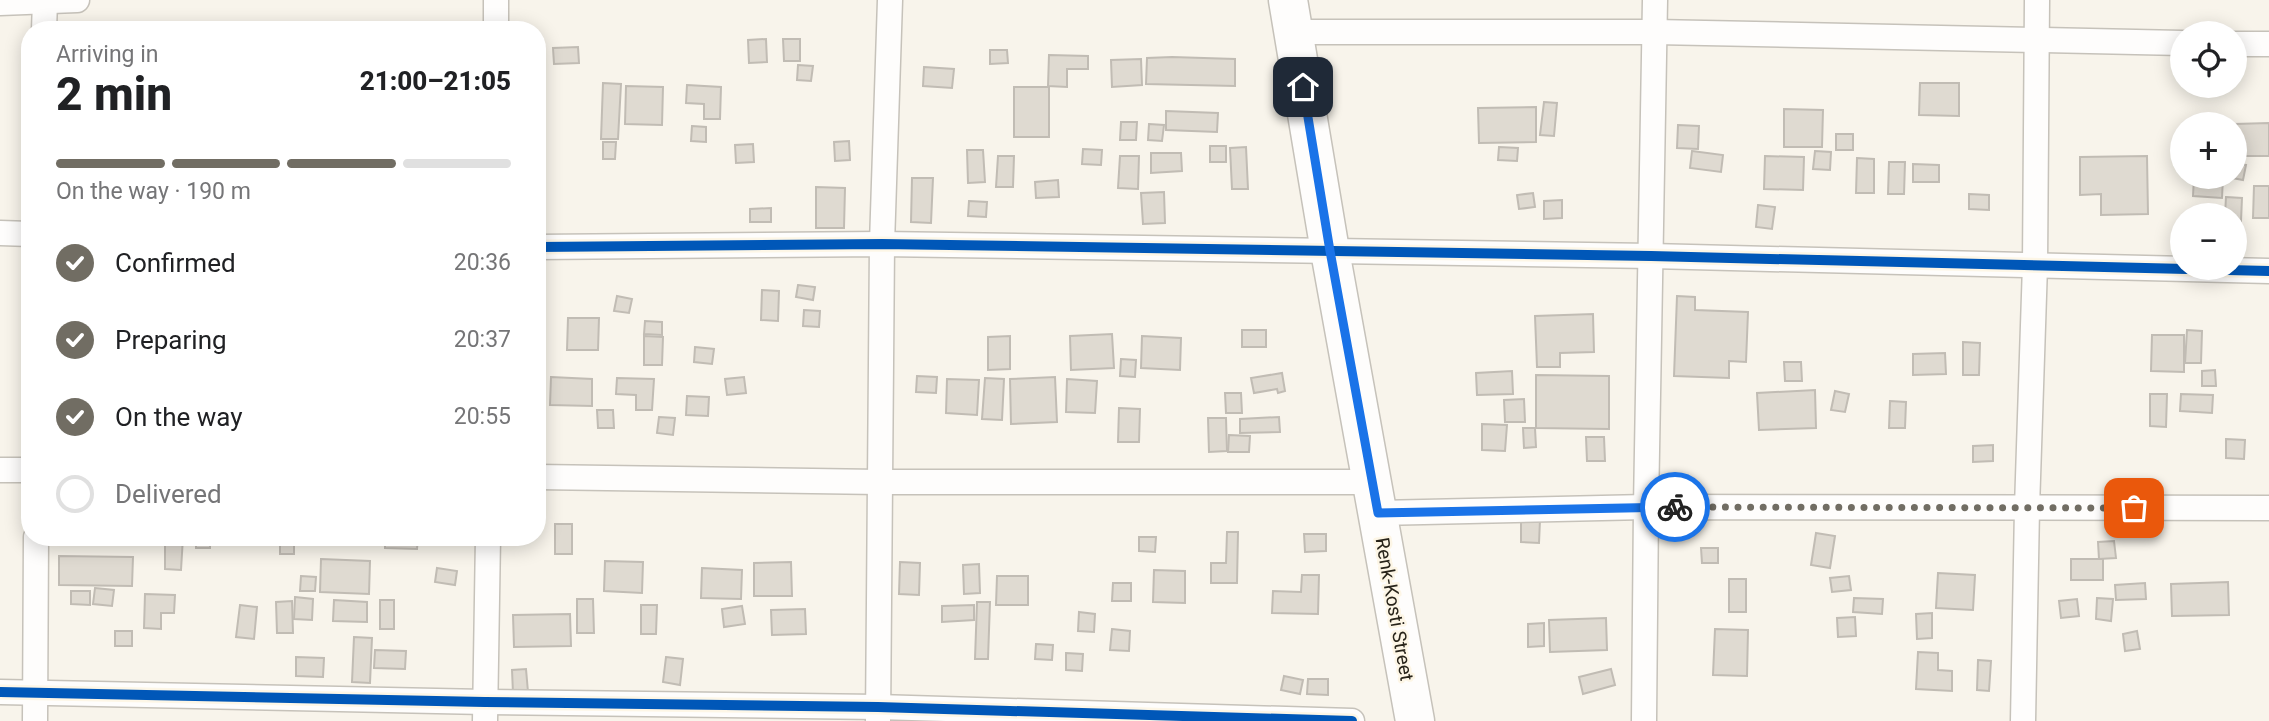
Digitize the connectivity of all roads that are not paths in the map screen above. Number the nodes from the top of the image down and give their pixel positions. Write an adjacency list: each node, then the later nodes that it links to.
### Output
1 (77, 0): 6 (street)
2 (496, 0): 10 (street)
3 (890, 0): 18 (street)
4 (1655, 0): 11 (street)
5 (2037, 0): 12 (street)
6 (45, 1): 7 (street); 9 (street)
7 (0, 3)
8 (1291, 16): 11 (street); 20 (main road, Renk-Kosti Street)
9 (44, 21)
10 (496, 21)
11 (1655, 32): 12 (street); 21 (street)
12 (2037, 40): 13 (street); 22 (street)
13 (2170, 43)
14 (2247, 44): 15 (street)
15 (2269, 44)
16 (0, 233): 17 (street)
17 (21, 234)
18 (882, 244): 19 (street); 20 (street); 27 (street)
19 (546, 247)
20 (1330, 251): 21 (street); 28 (main road, Renk-Kosti Street)
21 (1651, 256): 22 (street); 29 (street)
22 (2035, 265): 23 (street); 30 (street)
23 (2269, 271)
24 (0, 470): 25 (street)
25 (21, 470)
26 (546, 477): 27 (street)
27 (879, 482): 28 (street); 37 (street)
28 (1375, 498): 29 (street); 40 (main road, Renk-Kosti Street)
29 (1646, 507): 30 (street); 41 (street)
30 (2027, 508): 31 (street); 42 (street)
31 (2269, 508)
32 (36, 546): 35 (street)
33 (488, 546): 36 (street)
34 (0, 692): 35 (street)
35 (36, 692): 36 (street); 38 (street)
36 (485, 712): 37 (street)
37 (878, 714): 39 (street)
38 (35, 721)
39 (1352, 721)
40 (1415, 721)
41 (1644, 721)
42 (2024, 721)

